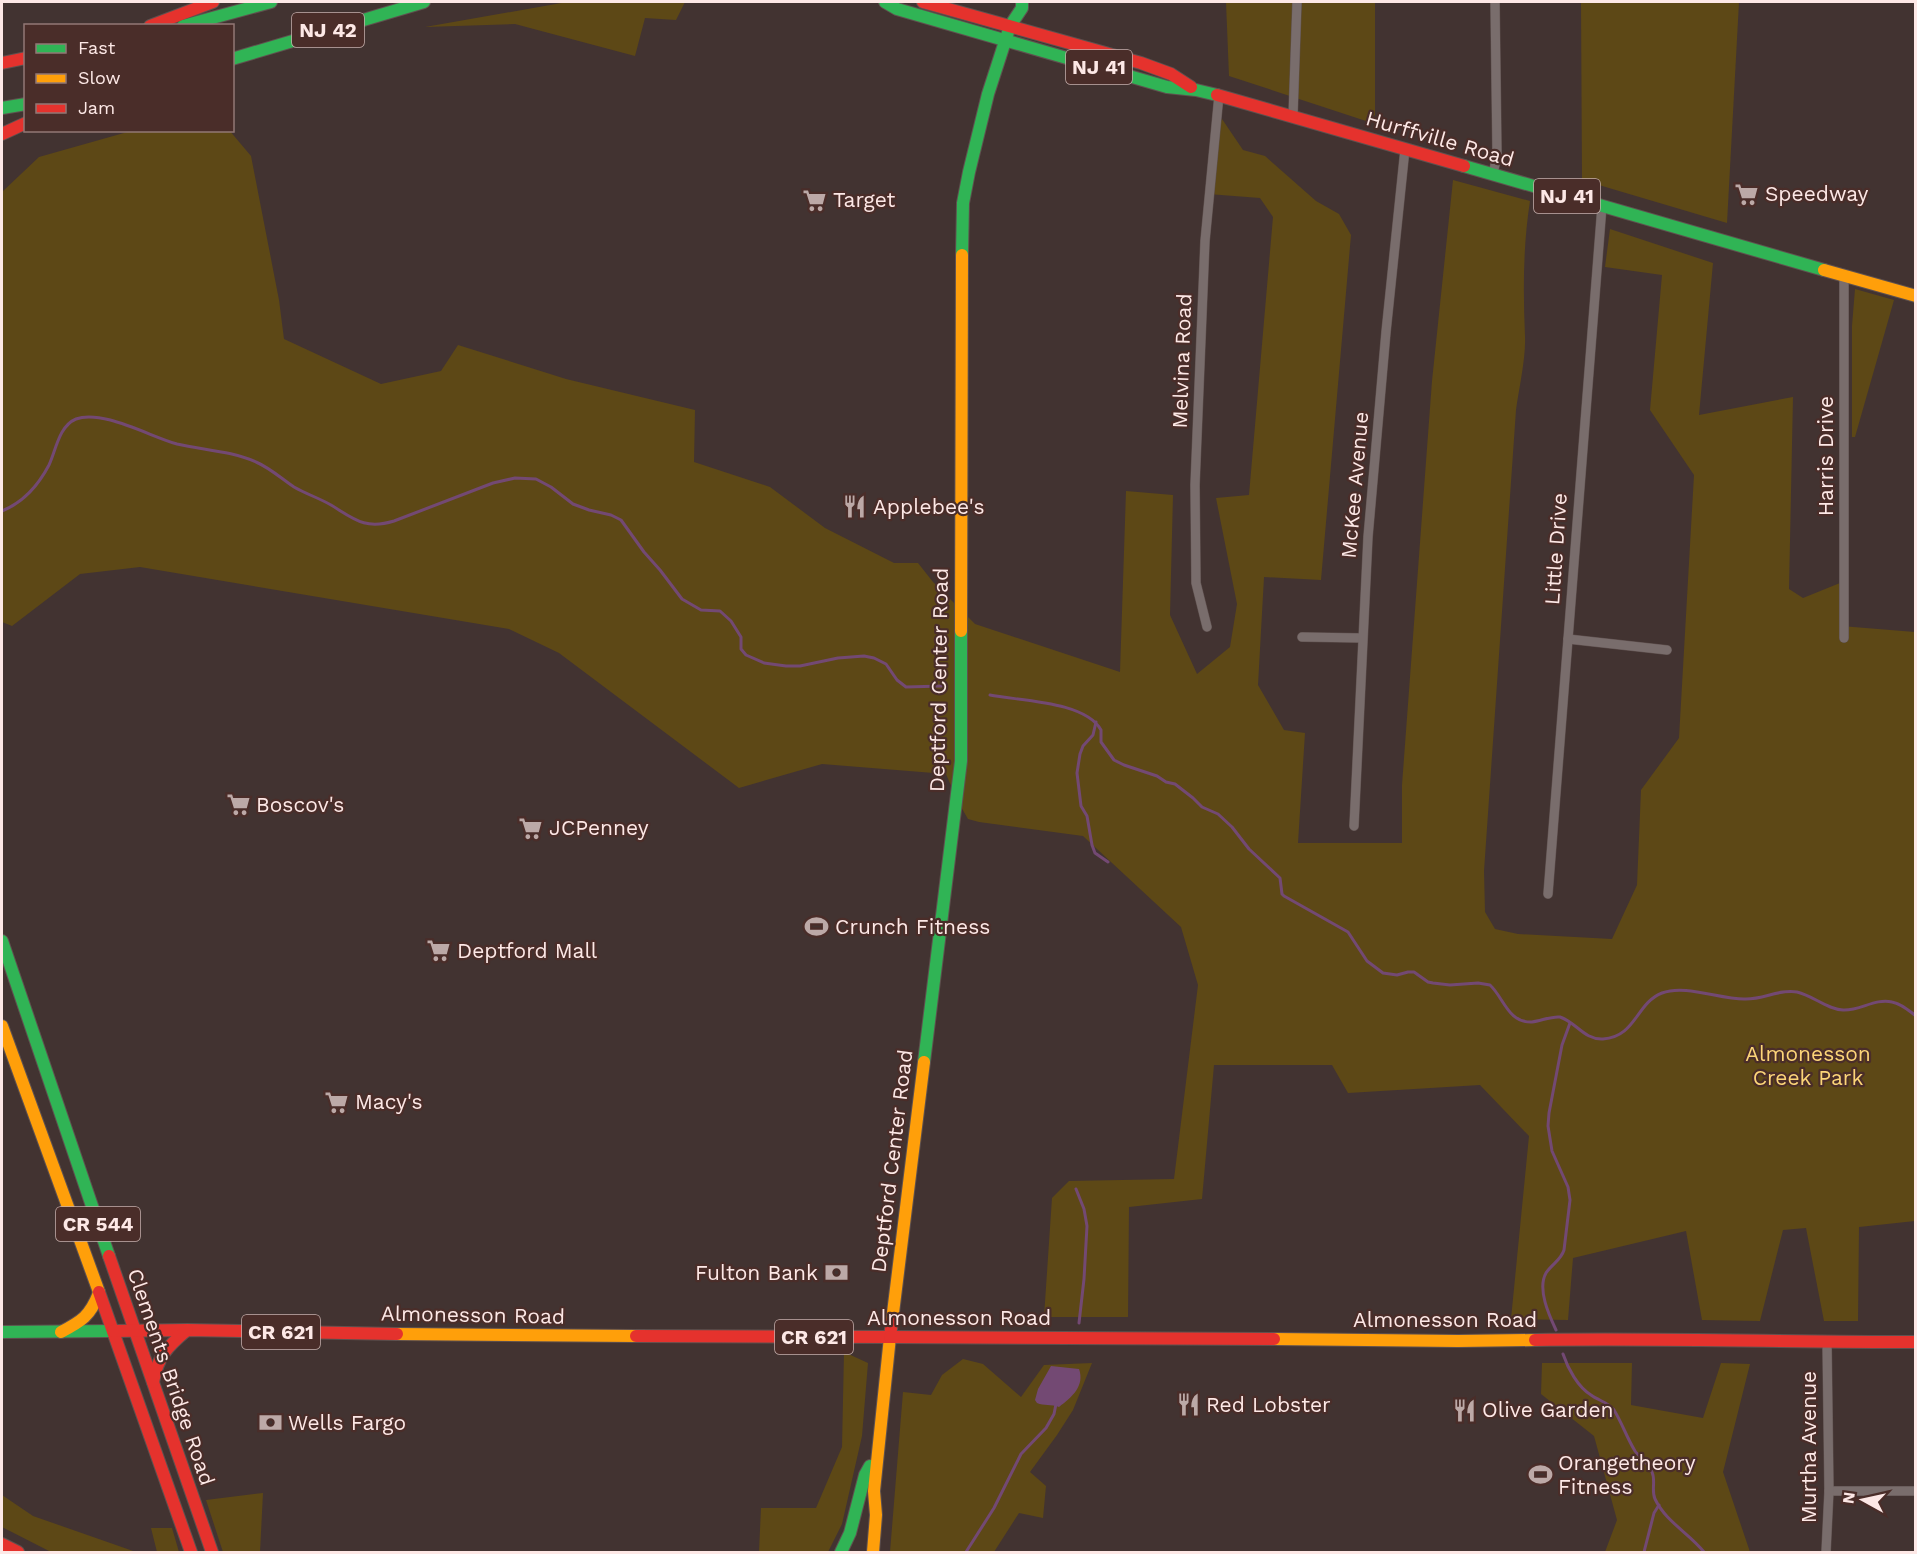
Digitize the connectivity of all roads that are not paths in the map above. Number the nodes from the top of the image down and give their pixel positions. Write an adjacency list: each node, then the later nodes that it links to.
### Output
1 (213, 2): 9 (main road)
2 (271, 2): 10 (main road, NJ 42)
3 (424, 2): 14 (main road, NJ 42)
4 (885, 2): 12 (main road, Hurffville Road / NJ 41)
5 (923, 2): 11 (main road, Hurffville Road / NJ 41)
6 (1022, 2): 11 (main road, Deptford Center Road)
7 (1297, 2): 20 (street)
8 (1495, 2): 24 (street)
9 (155, 24)
10 (190, 24)
11 (1010, 26): 12 (main road, Deptford Center Road); 16 (main road, Hurffville Road / NJ 41)
12 (1003, 40): 16 (main road, Hurffville Road / NJ 41); 44 (main road, Deptford Center Road)
13 (24, 58): 15 (main road)
14 (234, 58)
15 (2, 63)
16 (1196, 90): 17 (main road, Hurffville Road / NJ 41)
17 (1219, 95): 20 (main road, Hurffville Road / NJ 41); 28 (street, Melvina Road)
18 (24, 104): 19 (main road)
19 (2, 108)
20 (1293, 116): 23 (main road, Hurffville Road / NJ 41)
21 (24, 124): 22 (main road)
22 (2, 134)
23 (1405, 149): 24 (main road, Hurffville Road / NJ 41); 30 (street, McKee Avenue)
24 (1493, 175): 25 (main road, Hurffville Road / NJ 41)
25 (1602, 206): 26 (main road, Hurffville Road / NJ 41); 32 (street, Little Drive)
26 (1844, 275): 27 (main road, Hurffville Road / NJ 41); 31 (street, Harris Drive)
27 (1916, 296)
28 (1207, 627)
29 (1302, 637): 30 (street)
30 (1362, 638): 34 (street, McKee Avenue)
31 (1844, 638)
32 (1568, 639): 33 (street); 35 (street, Little Drive)
33 (1667, 650)
34 (1354, 825)
35 (1548, 894)
36 (2, 941): 41 (main road, Clements Bridge Road / CR 544)
37 (2, 1026): 38 (main road, Clements Bridge Road / CR 544)
38 (99, 1293): 40 (main road, Clements Bridge Road / CR 544); 43 (main road)
39 (187, 1330): 41 (main road, Almonesson Road / CR 621); 44 (main road, Almonesson Road / CR 621); 47 (main road)
40 (113, 1331): 41 (main road, Almonesson Road / CR 621); 43 (main road, Almonesson Road / CR 621); 55 (main road, Clements Bridge Road / CR 544)
41 (134, 1331): 47 (main road, Clements Bridge Road / CR 544)
42 (2, 1332): 43 (main road, Almonesson Road / CR 621)
43 (61, 1332)
44 (890, 1337): 45 (main road, Almonesson Road / CR 621); 48 (main road, Deptford Center Road)
45 (1827, 1342): 46 (main road, Almonesson Road / CR 621); 50 (street, Murtha Avenue)
46 (1916, 1342)
47 (153, 1384): 56 (main road, Clements Bridge Road / CR 544)
48 (878, 1452): 49 (main road, Deptford Center Road); 57 (main road)
49 (874, 1491): 53 (main road); 58 (main road)
50 (1829, 1491): 51 (street); 60 (street, Murtha Avenue)
51 (1916, 1491)
52 (2, 1544): 54 (main road)
53 (874, 1546): 59 (main road)
54 (18, 1552)
55 (191, 1552)
56 (212, 1552)
57 (842, 1552)
58 (862, 1552)
59 (879, 1552)
60 (1826, 1552)

